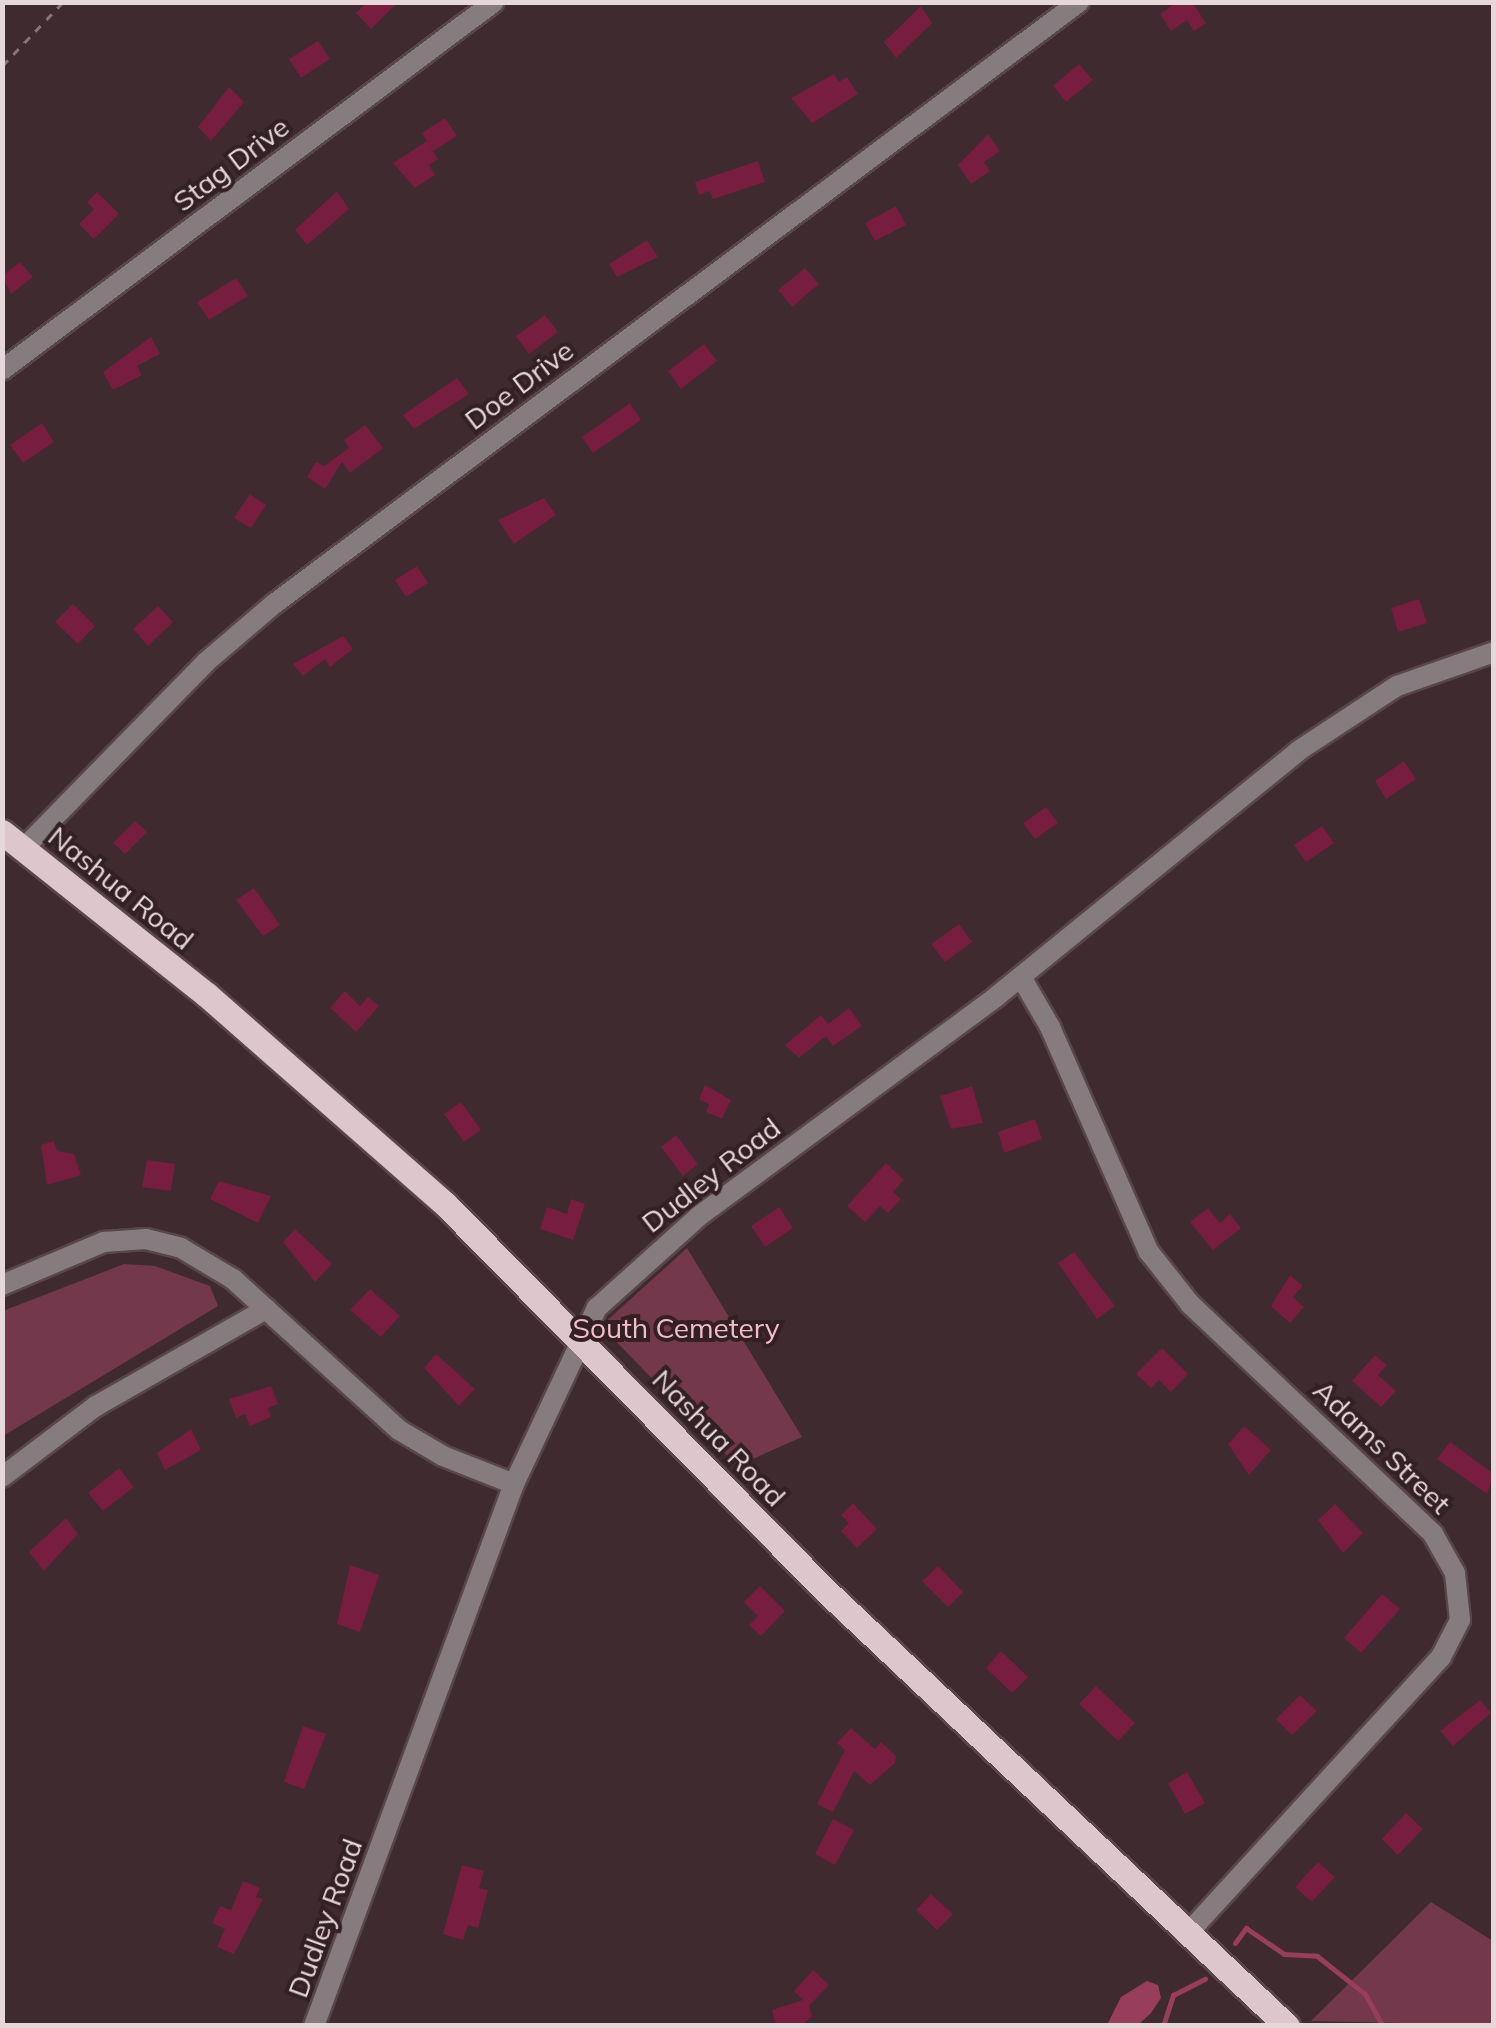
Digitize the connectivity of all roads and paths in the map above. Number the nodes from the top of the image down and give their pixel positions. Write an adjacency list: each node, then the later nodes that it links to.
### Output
1 (64, 2): 4 (path)
2 (494, 2): 5 (street, Stag Drive)
3 (1079, 2): 8 (street, Doe Drive)
4 (2, 66)
5 (2, 370)
6 (1494, 652): 9 (street, Dudley Road)
7 (2, 832): 8 (main road, Nashua Road)
8 (24, 848): 12 (main road, Nashua Road)
9 (1021, 977): 12 (street, Dudley Road); 15 (street, Adams Street)
10 (2, 1286): 11 (street)
11 (266, 1309): 13 (street); 14 (street)
12 (578, 1338): 14 (street, Dudley Road); 15 (main road, Nashua Road)
13 (2, 1477)
14 (514, 1484): 16 (street, Dudley Road)
15 (1187, 1934): 17 (main road, Nashua Road)
16 (314, 2026)
17 (1286, 2026)

